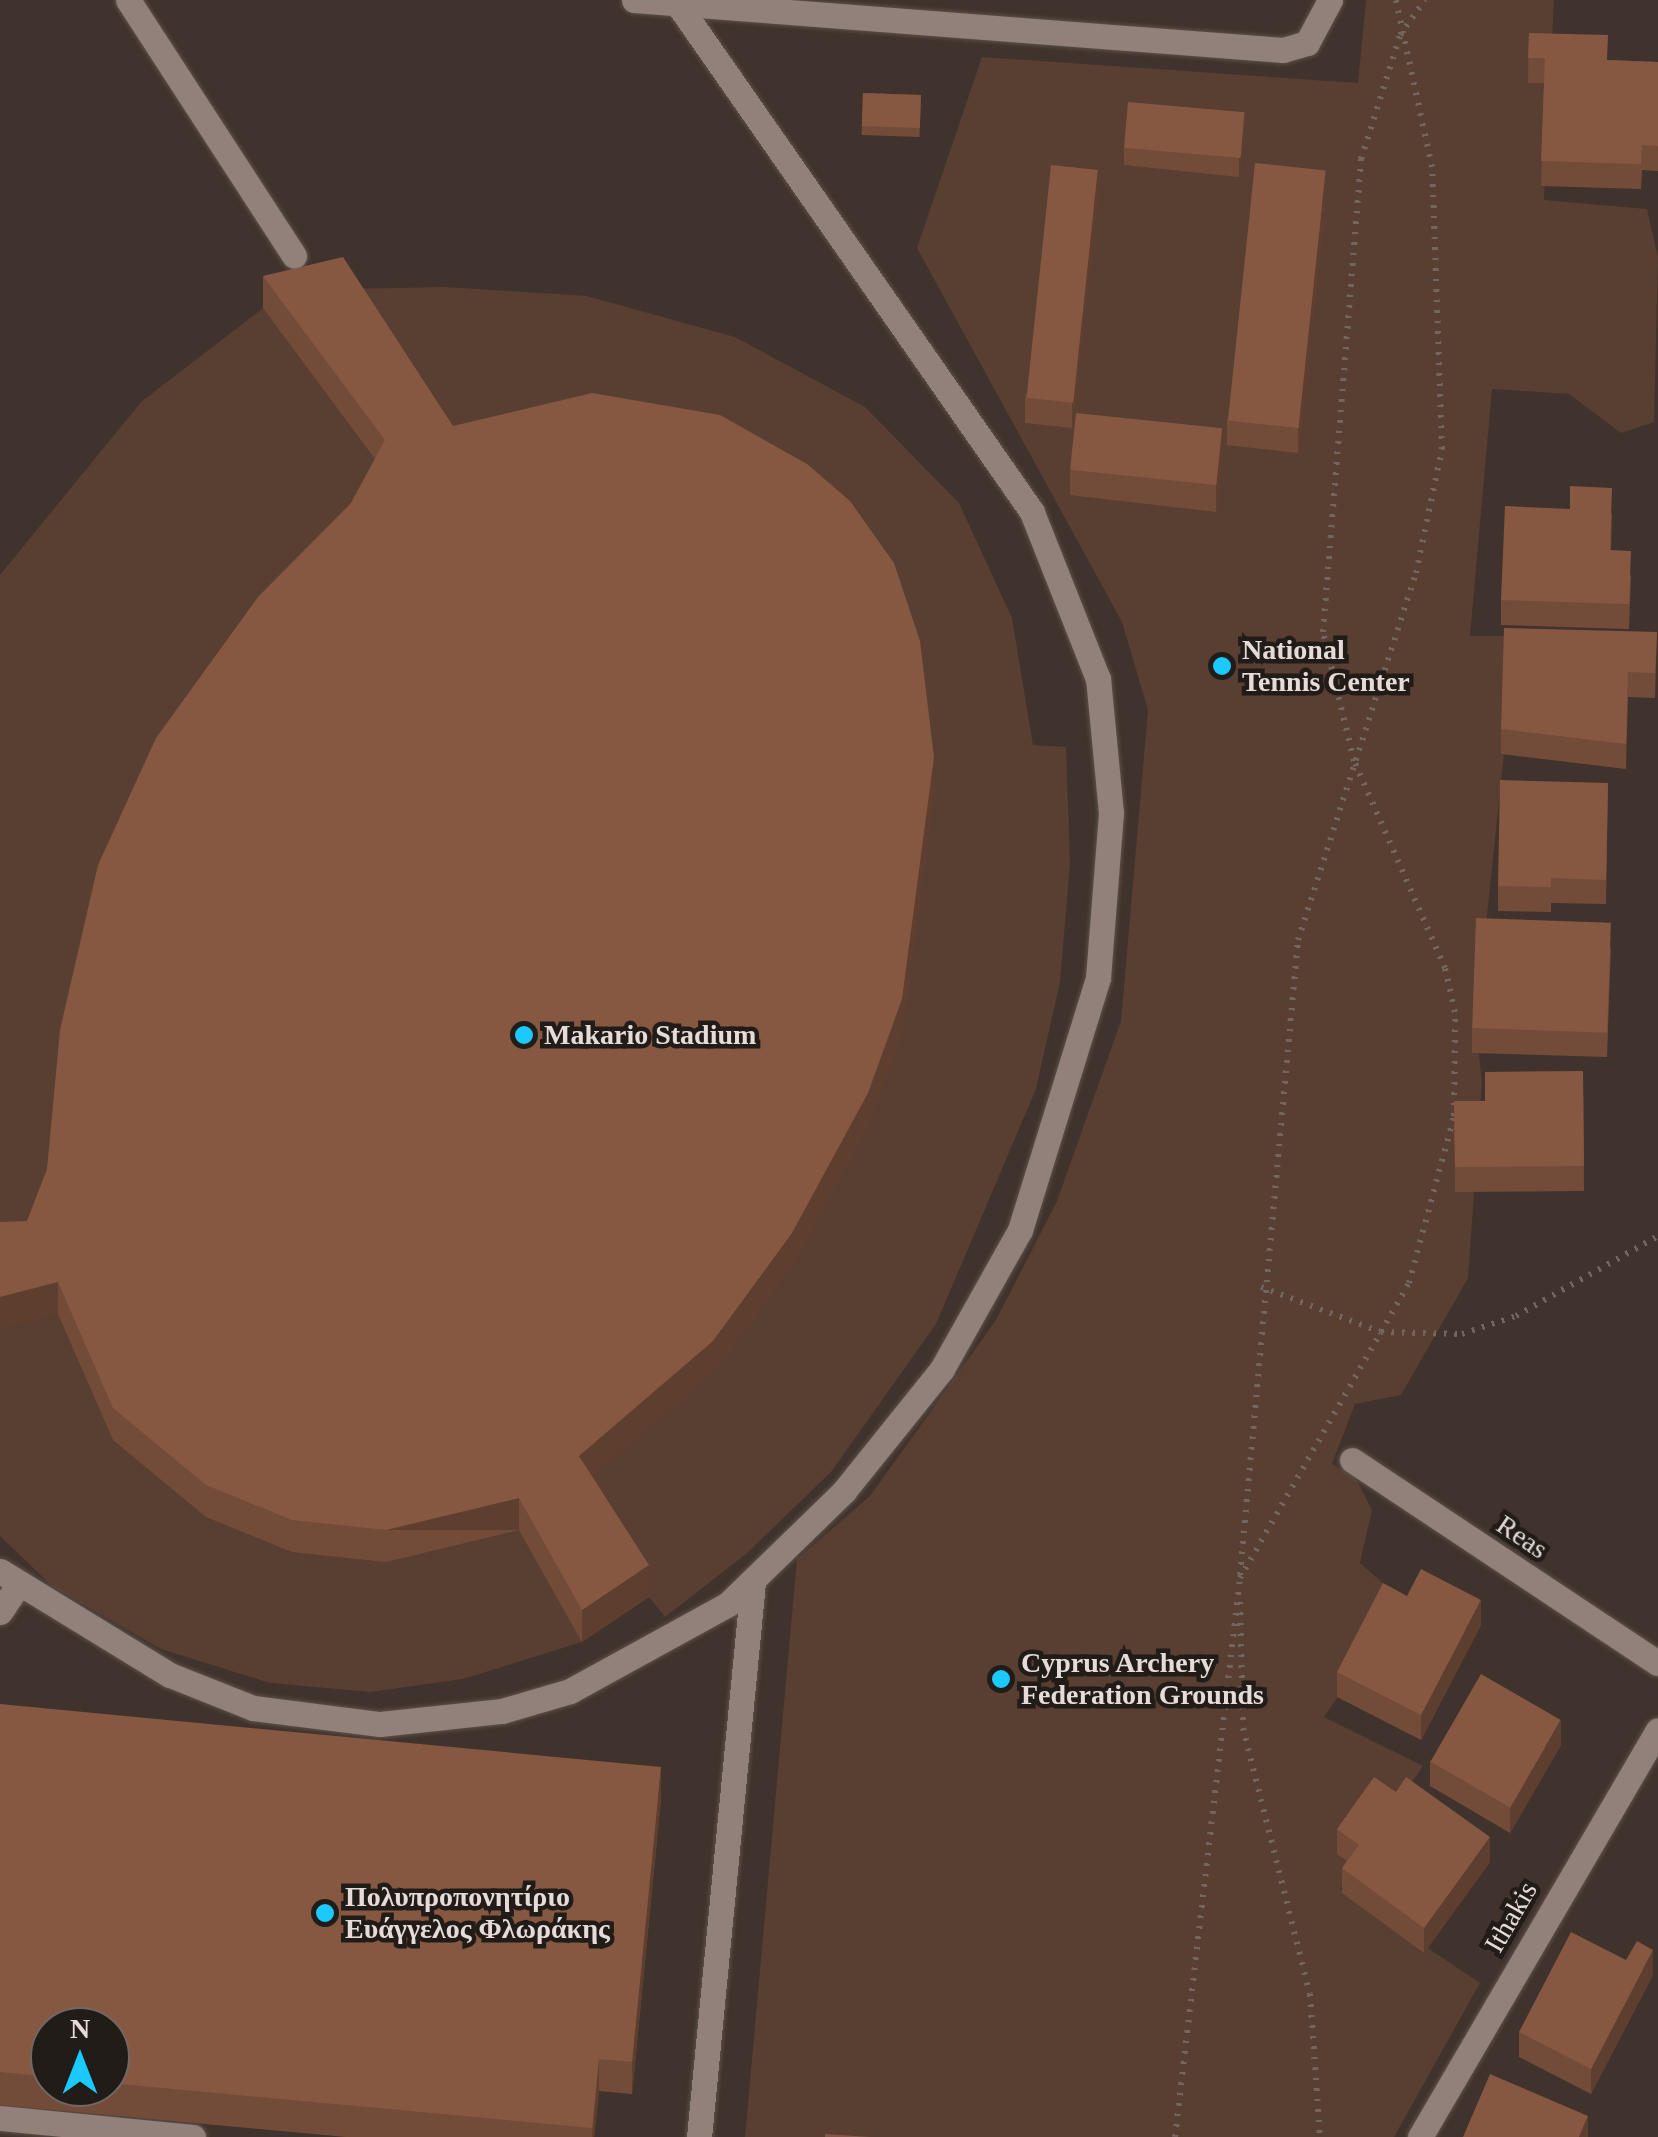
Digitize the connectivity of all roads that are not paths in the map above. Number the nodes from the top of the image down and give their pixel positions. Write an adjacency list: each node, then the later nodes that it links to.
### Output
1 (128, 0): 5 (street)
2 (634, 0): 4 (street)
3 (1330, 0): 4 (street)
4 (675, 2): 8 (street)
5 (294, 256)
6 (1352, 1460): 10 (street, Reas)
7 (10, 1578): 8 (street); 9 (street)
8 (753, 1582): 14 (street)
9 (0, 1612)
10 (1658, 1664)
11 (1658, 1730): 15 (street, Ithakis)
12 (0, 2118): 13 (street)
13 (194, 2137)
14 (698, 2137)
15 (1420, 2137)

